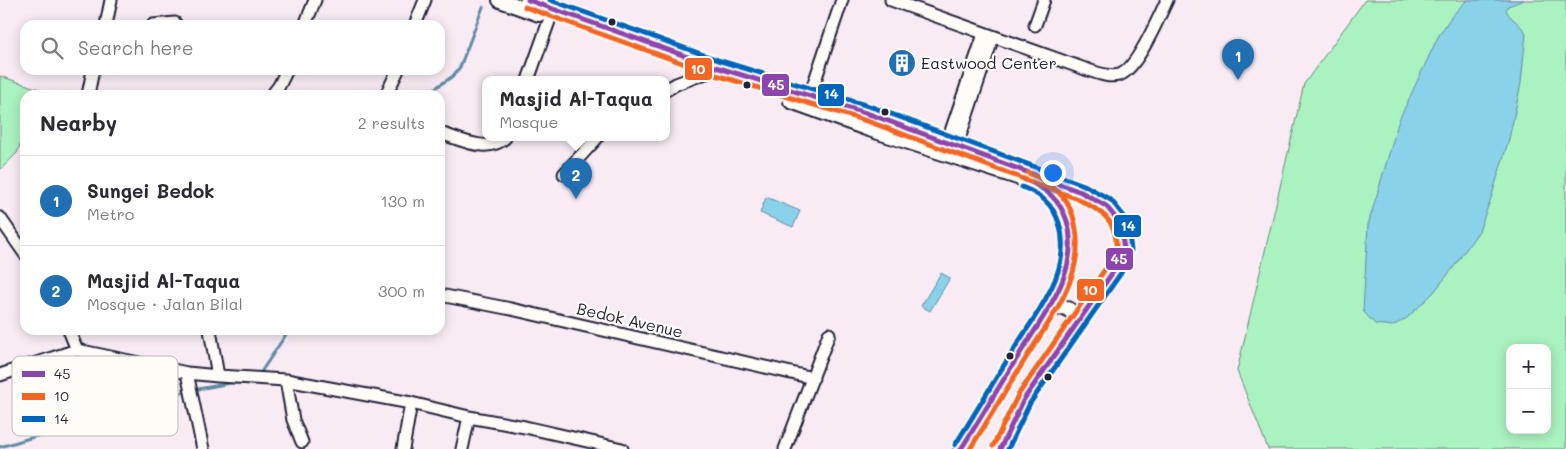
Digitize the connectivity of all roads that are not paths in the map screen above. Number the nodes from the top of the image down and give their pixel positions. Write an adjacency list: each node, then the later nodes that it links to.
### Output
1 (111, 0): 12 (street)
2 (314, 0): 13 (street)
3 (425, 0): 14 (street)
4 (500, 0): 10 (main road)
5 (528, 0): 11 (main road)
6 (842, 0): 26 (street)
7 (891, 0): 16 (street)
8 (1044, 0): 15 (street)
9 (1167, 0): 16 (street)
10 (514, 2): 11 (main road)
11 (552, 14): 17 (main road); 21 (street)
12 (107, 20)
13 (307, 20)
14 (417, 20)
15 (1036, 25)
16 (988, 35): 30 (street)
17 (713, 71): 22 (street); 26 (main road)
18 (92, 75): 23 (street)
19 (285, 75): 24 (street)
20 (396, 75): 25 (street)
21 (529, 76)
22 (670, 88)
23 (89, 90)
24 (276, 90)
25 (388, 90)
26 (808, 101): 30 (main road)
27 (445, 134): 28 (street)
28 (501, 141)
29 (594, 141): 31 (street)
30 (950, 150): 35 (main road); 36 (main road)
31 (564, 174)
32 (0, 218): 33 (street)
33 (20, 247)
34 (445, 296): 48 (street, Bedok Avenue)
35 (1048, 310): 36 (main road); 58 (main road)
36 (1078, 321): 59 (main road)
37 (829, 334): 48 (street)
38 (71, 335): 40 (street)
39 (211, 335): 47 (street)
40 (77, 350): 41 (street); 42 (street)
41 (59, 356)
42 (106, 356)
43 (12, 371): 46 (street)
44 (178, 371): 45 (street)
45 (187, 373): 47 (street); 53 (street)
46 (0, 375)
47 (218, 376): 49 (street)
48 (813, 378): 57 (street)
49 (286, 380): 50 (street); 52 (street)
50 (411, 403): 51 (street); 54 (street)
51 (469, 417): 55 (street); 56 (street)
52 (302, 442)
53 (204, 449)
54 (403, 449)
55 (462, 449)
56 (622, 449)
57 (785, 449)
58 (961, 449)
59 (1000, 449)

